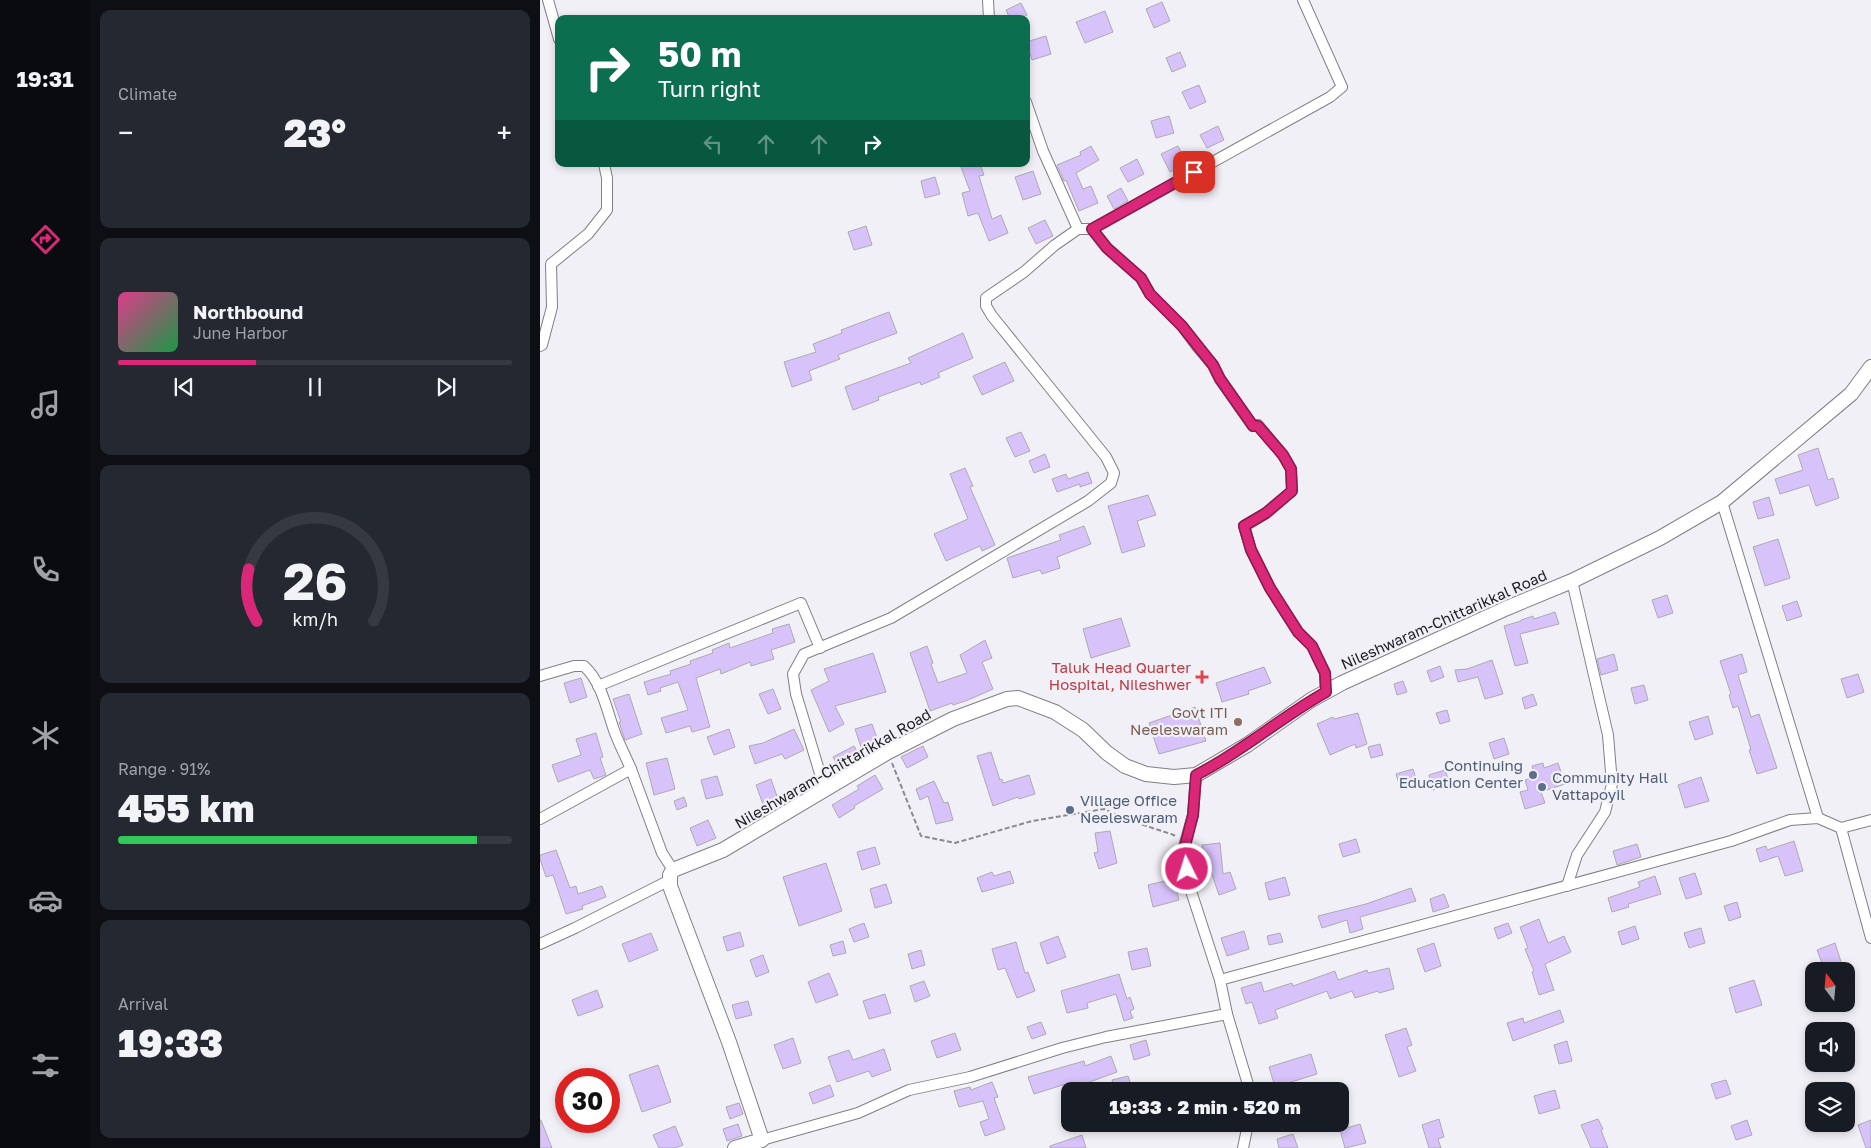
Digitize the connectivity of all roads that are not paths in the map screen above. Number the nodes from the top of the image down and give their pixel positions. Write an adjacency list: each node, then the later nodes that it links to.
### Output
1 (548, 0): 5 (street)
2 (988, 0): 4 (street)
3 (1303, 0): 9 (street)
4 (989, 15)
5 (555, 25)
6 (1030, 113): 8 (street)
7 (604, 167): 10 (street)
8 (1078, 229): 9 (street); 14 (street)
9 (1092, 229): 17 (street)
10 (540, 346)
11 (1871, 367): 12 (main road, Nileshwaram-Chittarikkal Road)
12 (1722, 502): 13 (main road, Nileshwaram-Chittarikkal Road); 21 (street)
13 (1572, 582): 17 (main road, Nileshwaram-Chittarikkal Road); 26 (street)
14 (820, 648): 16 (street); 20 (street)
15 (540, 676): 16 (street)
16 (598, 686): 18 (street)
17 (1326, 692): 19 (main road, Nileshwaram-Chittarikkal Road)
18 (631, 769): 22 (street); 25 (street)
19 (1196, 775): 20 (main road, Nileshwaram-Chittarikkal Road); 29 (street)
20 (825, 790): 25 (main road, Nileshwaram-Chittarikkal Road)
21 (1818, 818): 24 (street); 26 (street)
22 (540, 819)
23 (1871, 820): 24 (street)
24 (1841, 828): 27 (street)
25 (672, 875): 28 (street); 33 (main road)
26 (1567, 886): 29 (street)
27 (1871, 938)
28 (540, 944)
29 (1220, 980): 30 (street)
30 (1228, 1014): 31 (street); 33 (street)
31 (1247, 1082)
32 (1246, 1132): 35 (street)
33 (762, 1140): 34 (main road)
34 (735, 1148)
35 (1243, 1148)

